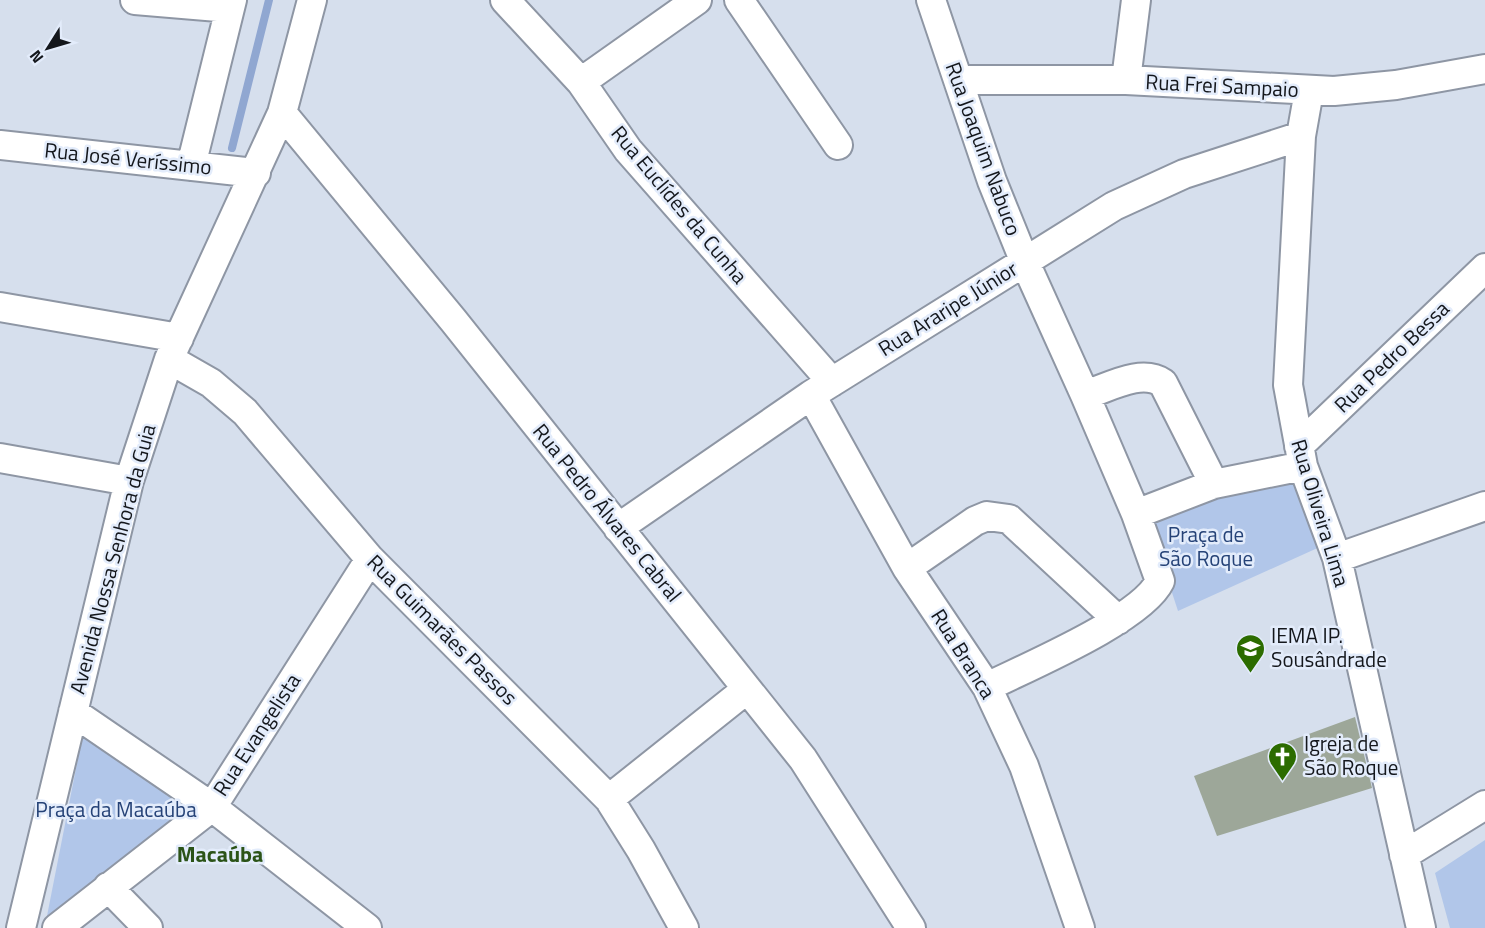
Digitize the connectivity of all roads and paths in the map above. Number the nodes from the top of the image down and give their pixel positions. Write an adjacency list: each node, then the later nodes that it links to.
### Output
1 (135, 0): 8 (street)
2 (312, 0): 14 (street, Avenida Nossa Senhora da Guia)
3 (505, 0): 12 (street, Rua Euclídes da Cunha)
4 (697, 0): 12 (street)
5 (739, 0): 17 (street)
6 (931, 0): 10 (street, Rua Joaquim Nabuco)
7 (1136, 0): 11 (street)
8 (231, 4): 18 (street)
9 (1485, 69): 13 (street, Rua Frei Sampaio)
10 (958, 80): 11 (street, Rua Frei Sampaio); 20 (street, Rua Joaquim Nabuco)
11 (1126, 80): 13 (street, Rua Frei Sampaio)
12 (581, 82): 24 (street, Rua Euclídes da Cunha)
13 (1309, 91): 15 (street, Rua Oliveira Lima)
14 (282, 114): 19 (street, Avenida Nossa Senhora da Guia); 32 (street, Rua Pedro Álvares Cabral)
15 (1301, 136): 20 (street, Rua Araripe Júnior); 26 (street, Rua Oliveira Lima)
16 (0, 145): 18 (street, Rua José Veríssimo)
17 (837, 145)
18 (191, 166): 19 (street, Rua José Veríssimo)
19 (256, 173): 23 (street, Avenida Nossa Senhora da Guia)
20 (1024, 260): 24 (street, Rua Araripe Júnior); 25 (street, Rua Joaquim Nabuco)
21 (1485, 268): 26 (street, Rua Pedro Bessa)
22 (0, 307): 23 (street, Rua Guimarães Passos)
23 (174, 349): 28 (street, Avenida Nossa Senhora da Guia); 34 (street, Rua Guimarães Passos)
24 (821, 388): 32 (street, Rua Araripe Júnior); 35 (street, Rua Branca)
25 (1086, 395): 29 (street); 31 (street, Rua Joaquim Nabuco)
26 (1301, 456): 29 (street); 33 (street, Rua Oliveira Lima)
27 (0, 458): 28 (street)
28 (129, 481): 39 (street, Avenida Nossa Senhora da Guia)
29 (1214, 484): 31 (street)
30 (1485, 506): 33 (street)
31 (1136, 514): 36 (street, Rua Joaquim Nabuco)
32 (618, 528): 38 (street, Rua Pedro Álvares Cabral)
33 (1337, 558): 43 (street, Rua Oliveira Lima)
34 (370, 559): 40 (street, Rua Guimarães Passos); 42 (street, Rua Evangelista)
35 (907, 568): 36 (street); 37 (street, Rua Branca)
36 (1118, 620): 37 (street)
37 (987, 687): 51 (street, Rua Branca)
38 (747, 689): 40 (street); 50 (street, Rua Pedro Álvares Cabral)
39 (73, 712): 42 (street); 45 (street, Avenida Nossa Senhora da Guia)
40 (609, 799): 49 (street, Rua Guimarães Passos)
41 (1485, 805): 43 (street)
42 (212, 807): 44 (street, Rua Evangelista); 48 (street)
43 (1404, 855): 52 (street, Rua Oliveira Lima)
44 (108, 887): 46 (street, Rua Evangelista); 47 (street)
45 (21, 928)
46 (57, 928)
47 (148, 928)
48 (367, 928)
49 (684, 928)
50 (911, 928)
51 (1080, 928)
52 (1421, 928)

